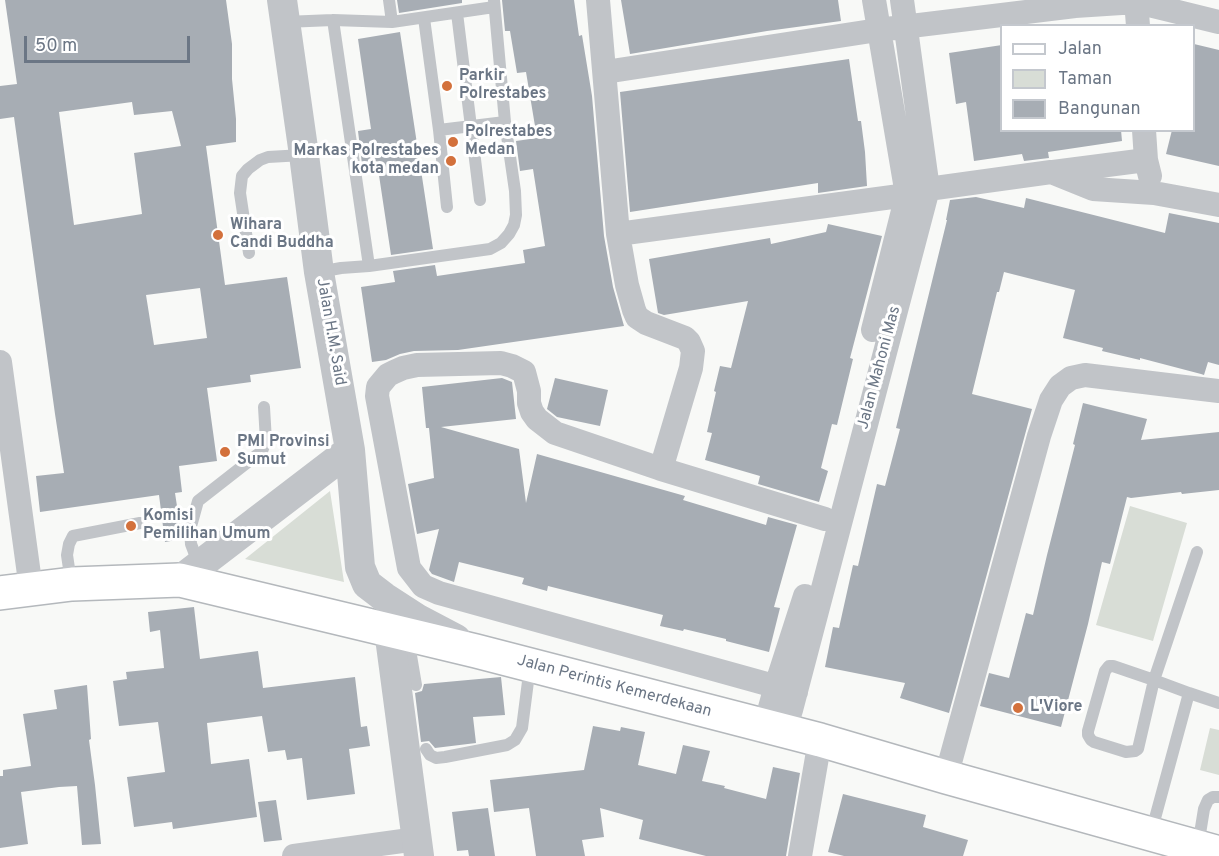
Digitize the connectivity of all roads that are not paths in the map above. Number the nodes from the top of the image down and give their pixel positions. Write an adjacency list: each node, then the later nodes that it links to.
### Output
1 (388, 0): 11 (lane)
2 (598, 0): 15 (street)
3 (874, 0): 14 (street, Jalan Mahoni Mas)
4 (902, 0): 13 (street, Jalan Mahoni Mas)
5 (494, 4): 8 (lane); 16 (lane)
6 (1137, 9): 12 (street); 13 (street)
7 (283, 11): 10 (lane); 20 (street, Jalan H.M. Said)
8 (457, 13): 9 (lane); 17 (lane)
9 (424, 18): 11 (lane); 18 (lane)
10 (333, 20): 11 (lane); 30 (lane)
11 (392, 22)
12 (1219, 22)
13 (906, 26): 14 (street); 23 (street, Jalan Mahoni Mas)
14 (878, 30): 15 (street); 23 (street, Jalan Mahoni Mas)
15 (605, 72): 28 (street)
16 (505, 122): 17 (lane); 30 (lane)
17 (471, 126): 18 (lane); 25 (lane)
18 (440, 130): 27 (lane)
19 (1144, 132): 21 (street)
20 (304, 155): 29 (lane); 31 (street, Jalan H.M. Said)
21 (1146, 160): 22 (street); 24 (street)
22 (1051, 172): 23 (street); 24 (street)
23 (917, 192): 28 (street); 37 (street, Jalan Mahoni Mas); 48 (street, Jalan Mahoni Mas)
24 (1154, 193): 26 (street)
25 (480, 200)
26 (1219, 205)
27 (447, 207)
28 (618, 234): 36 (street)
29 (249, 253)
30 (369, 266): 31 (lane)
31 (320, 273): 35 (street, Jalan H.M. Said)
32 (0, 362): 42 (street)
33 (1219, 391): 54 (street)
34 (264, 407): 40 (lane)
35 (350, 450): 40 (street); 44 (street, Jalan H.M. Said)
36 (661, 469): 37 (street); 48 (street)
37 (825, 519): 48 (street, Jalan Mahoni Mas)
38 (140, 523): 41 (lane)
39 (1197, 552): 46 (lane)
40 (190, 572): 41 (main road, Jalan Perintis Kemerdekaan); 43 (main road, Jalan Perintis Kemerdekaan)
41 (72, 584): 42 (main road, Jalan Perintis Kemerdekaan)
42 (16, 591)
43 (399, 632): 44 (main road, Jalan Perintis Kemerdekaan); 47 (lane); 57 (street)
44 (476, 651): 45 (main road, Jalan Perintis Kemerdekaan)
45 (530, 665): 51 (main road, Jalan Perintis Kemerdekaan); 53 (lane)
46 (1154, 680): 46 (lane); 49 (lane)
47 (416, 685)
48 (786, 689): 51 (street, Jalan Mahoni Mas)
49 (1189, 693): 50 (lane); 56 (lane)
50 (1219, 703)
51 (775, 728): 52 (main road, Jalan Perintis Kemerdekaan)
52 (820, 740): 54 (main road, Jalan Perintis Kemerdekaan); 60 (street)
53 (426, 749)
54 (946, 777): 56 (main road, Jalan Perintis Kemerdekaan)
55 (1219, 797): 58 (lane)
56 (1151, 835): 58 (main road, Jalan Perintis Kemerdekaan)
57 (418, 847): 59 (street)
58 (1208, 850)
59 (294, 856)
60 (800, 856)

